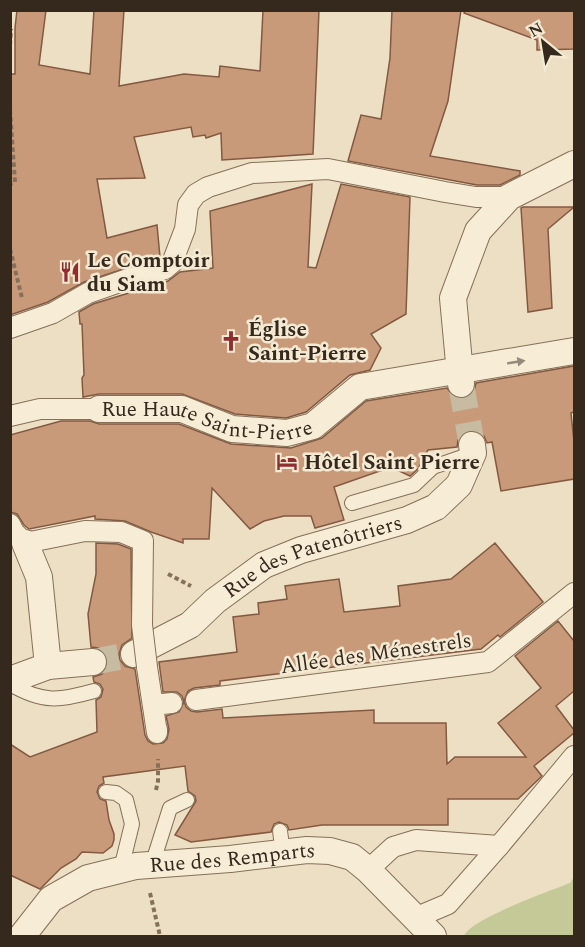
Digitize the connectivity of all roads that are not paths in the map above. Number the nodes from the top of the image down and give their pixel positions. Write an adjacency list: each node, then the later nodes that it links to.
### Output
1 (574, 164): 2 (street)
2 (509, 197): 3 (street); 5 (street)
3 (19, 325)
4 (574, 351): 5 (street, Rue Haute Saint-Pierre, one-way to 4)
5 (460, 378): 6 (street, Rue Haute Saint-Pierre)
6 (99, 409): 7 (street, Rue Haute Saint-Pierre)
7 (10, 416)
8 (473, 449): 9 (lane); 12 (street, Rue des Patenôtriers)
9 (352, 503)
10 (18, 534): 12 (street, bridge); 14 (street)
11 (574, 593): 17 (street, Allée des Ménestrels)
12 (140, 661): 19 (street)
13 (93, 662): 14 (street)
14 (48, 666): 15 (street)
15 (10, 682): 16 (lane)
16 (94, 692)
17 (196, 700)
18 (172, 703): 19 (street)
19 (153, 705): 20 (street)
20 (157, 729)
21 (574, 756): 24 (street)
22 (106, 792): 25 (lane)
23 (187, 800): 25 (lane)
24 (499, 846): 26 (street); 27 (street)
25 (139, 867): 26 (street, Rue des Remparts); 28 (street, Rue des Remparts)
26 (368, 870): 27 (street, Rue des Remparts)
27 (415, 918): 29 (street, Rue des Remparts)
28 (22, 936)
29 (434, 936)

